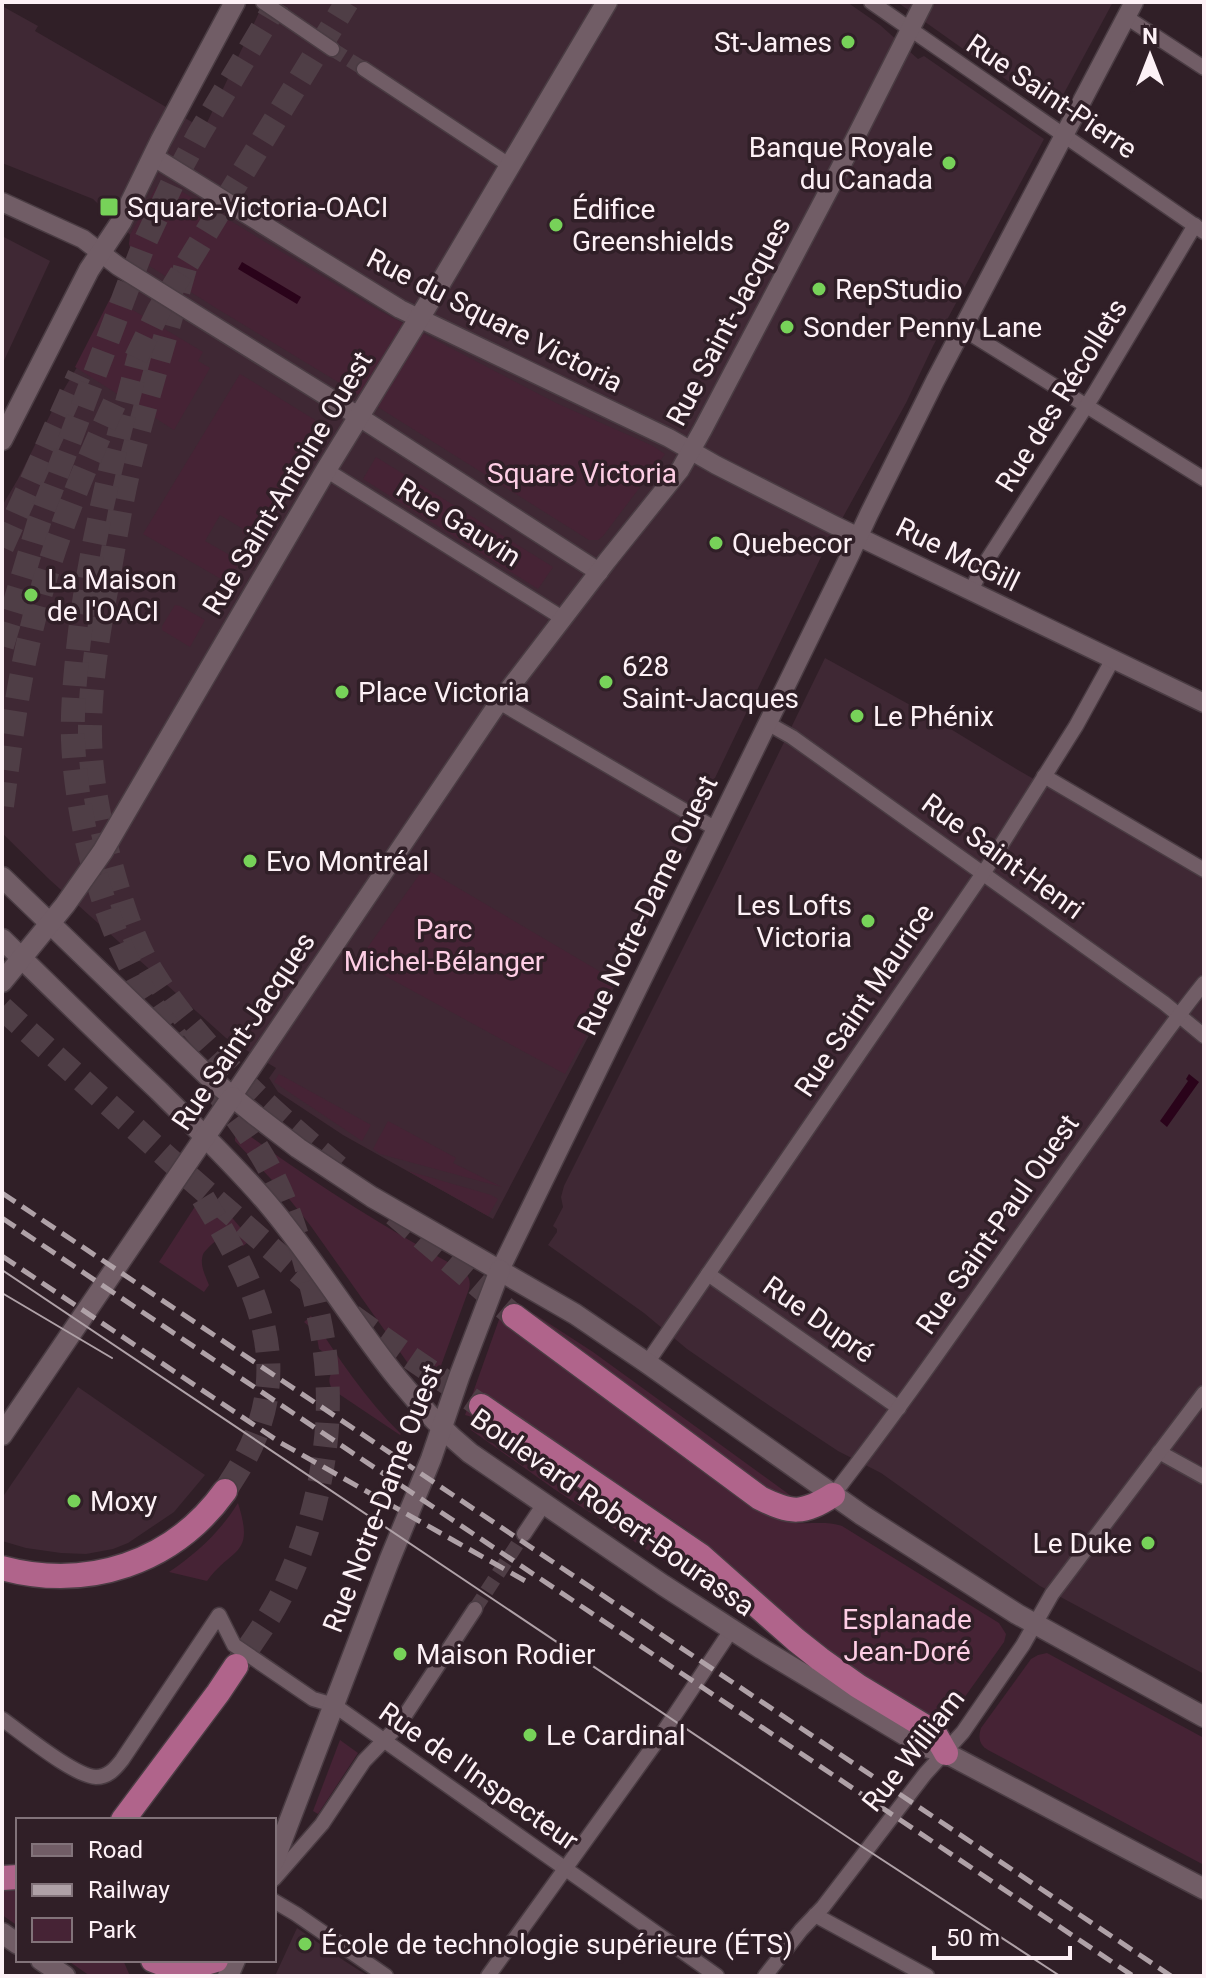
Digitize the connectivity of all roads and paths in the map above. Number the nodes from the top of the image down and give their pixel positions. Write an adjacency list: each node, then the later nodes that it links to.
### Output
1 (235, 2): 12 (main road)
2 (263, 2): 8 (street)
3 (607, 2): 13 (main road, Rue Saint-Antoine Ouest)
4 (871, 2): 7 (street, Rue Saint-Pierre)
5 (924, 2): 7 (street, Rue Saint-Jacques)
6 (1130, 9): 9 (street); 11 (street, Rue Notre-Dame Ouest)
7 (910, 30): 11 (street, Rue Saint-Pierre); 22 (street, Rue Saint-Jacques)
8 (332, 49)
9 (1202, 63)
10 (364, 69): 13 (street)
11 (1065, 136): 15 (street, Rue Saint-Pierre); 18 (street, Rue Notre-Dame Ouest)
12 (154, 157): 16 (main road); 17 (street, Rue du Square Victoria)
13 (509, 165): 17 (main road, Rue Saint-Antoine Ouest)
14 (2, 202): 16 (street)
15 (1199, 228): 19 (street, Rue des Récollets)
16 (101, 252): 20 (street); 21 (main road)
17 (419, 318): 20 (main road, Rue Saint-Antoine Ouest); 22 (street, Rue du Square Victoria)
18 (963, 329): 19 (street); 25 (street, Rue Notre-Dame Ouest)
19 (1086, 405): 24 (street); 27 (street, Rue des Récollets)
20 (358, 416): 23 (main road, Rue Saint-Antoine Ouest); 26 (street)
21 (2, 440)
22 (691, 450): 25 (street, Rue McGill); 26 (street, Rue Saint-Jacques)
23 (326, 470): 28 (street, Rue Gauvin); 38 (main road, Rue Saint-Antoine Ouest)
24 (1204, 479)
25 (859, 537): 27 (street, Rue McGill); 32 (street, Rue Notre-Dame Ouest)
26 (599, 572): 28 (street, Rue Saint-Jacques)
27 (971, 591): 29 (street, Rue McGill)
28 (564, 619): 30 (street, Rue Saint-Jacques)
29 (1113, 659): 31 (street, Rue McGill); 33 (street, Rue Saint Maurice)
30 (499, 702): 34 (street); 45 (street, Rue Saint-Jacques)
31 (1204, 703)
32 (767, 723): 34 (street, Rue Notre-Dame Ouest); 36 (street, Rue Saint-Henri)
33 (1044, 776): 35 (street); 36 (street, Rue Saint Maurice)
34 (716, 829): 47 (street, Rue Notre-Dame Ouest)
35 (1204, 870)
36 (983, 873): 43 (street, Rue Saint-Henri); 48 (street, Rue Saint Maurice)
37 (2, 877): 38 (main road)
38 (50, 925): 40 (main road, Rue Saint-Antoine Ouest); 45 (main road)
39 (2, 939): 40 (main road, Boulevard Robert-Bourassa)
40 (21, 959): 41 (main road, Rue Saint-Antoine Ouest); 46 (main road, Boulevard Robert-Bourassa)
41 (2, 982)
42 (1204, 983): 43 (street, Rue Saint-Paul Ouest)
43 (1178, 1016): 44 (street, Rue Saint-Henri); 53 (street, Rue Saint-Paul Ouest)
44 (1204, 1036)
45 (232, 1097): 46 (main road, Rue Saint-Jacques); 47 (main road)
46 (205, 1137): 54 (main road, Boulevard Robert-Bourassa); 55 (main road, Rue Saint-Jacques)
47 (500, 1270): 50 (main road); 54 (main road, Rue Notre-Dame Ouest)
48 (708, 1274): 50 (street, Rue Saint Maurice); 53 (street, Rue Dupré)
49 (514, 1316): 59 (highway)
50 (647, 1363): 59 (main road)
51 (1204, 1393): 56 (street, Rue William)
52 (481, 1406): 72 (highway)
53 (899, 1408): 59 (street, Rue Saint-Paul Ouest)
54 (442, 1427): 60 (main road, Boulevard Robert-Bourassa); 68 (main road, Rue Notre-Dame Ouest)
55 (2, 1435)
56 (1159, 1452): 57 (street); 64 (street, Rue William)
57 (1204, 1477)
58 (225, 1491): 62 (highway)
59 (833, 1495): 64 (main road)
60 (544, 1504): 61 (street); 65 (main road, Boulevard Robert-Bourassa)
61 (524, 1534)
62 (2, 1568)
63 (475, 1609): 71 (street)
64 (1035, 1624): 69 (main road); 72 (street, Rue William)
65 (732, 1629): 72 (main road, Boulevard Robert-Bourassa); 76 (street)
66 (236, 1666): 67 (highway)
67 (218, 1693): 73 (highway); 74 (highway)
68 (334, 1705): 70 (street, Rue de l'Inspecteur); 71 (street, Rue de l'Inspecteur); 75 (main road, Rue Notre-Dame Ouest)
69 (1204, 1717)
70 (2, 1719)
71 (383, 1740): 76 (street, Rue de l'Inspecteur); 77 (street)
72 (946, 1753): 78 (main road, Boulevard Robert-Bourassa); 80 (street, Rue William)
73 (124, 1818)
74 (147, 1818)
75 (276, 1856)
76 (566, 1868): 86 (street); 87 (street, Rue de l'Inspecteur)
77 (276, 1877)
78 (1204, 1889)
79 (276, 1902): 85 (street)
80 (815, 1915): 88 (street, Rue William); 89 (street)
81 (44, 1962): 84 (main road)
82 (160, 1962): 83 (highway)
83 (209, 1962)
84 (65, 1976)
85 (386, 1976)
86 (488, 1976)
87 (717, 1976)
88 (765, 1976)
89 (927, 1976)

